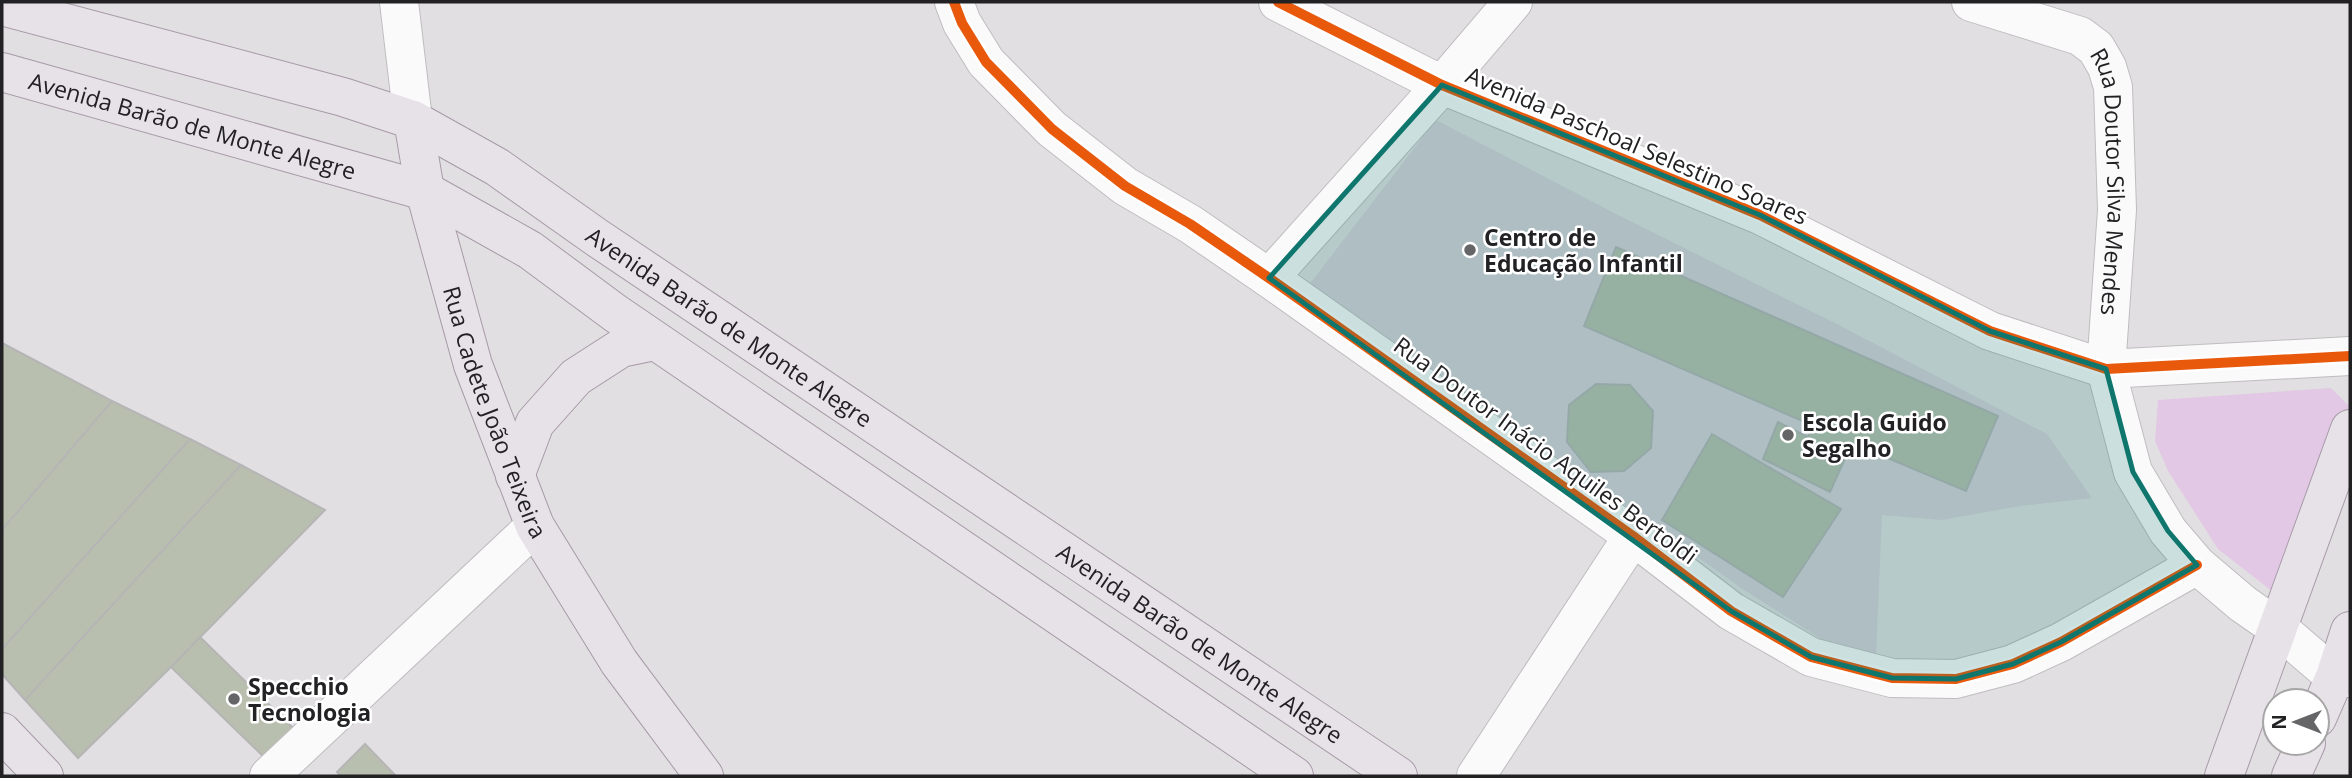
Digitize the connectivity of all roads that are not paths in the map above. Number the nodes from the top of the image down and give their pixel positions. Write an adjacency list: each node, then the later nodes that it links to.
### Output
1 (399, 2): 9 (street, Rua Cadete João Teixeira)
2 (954, 2): 11 (street, Rua Doutor Inácio Aquiles Bertoldi)
3 (1278, 2): 8 (street, Avenida Paschoal Selestino Soares)
4 (1513, 2): 8 (street)
5 (1971, 2): 14 (street, Rua Doutor Silva Mendes)
6 (2, 6): 9 (main road, Avenida Barão de Monte Alegre)
7 (2, 72): 10 (main road, Avenida Barão de Monte Alegre)
8 (1441, 85): 11 (street); 14 (street, Avenida Paschoal Selestino Soares)
9 (413, 120): 10 (main road, Rua Cadete João Teixeira); 30 (main road, Avenida Barão de Monte Alegre)
10 (425, 191): 12 (main road, Avenida Barão de Monte Alegre); 16 (main road, Rua Cadete João Teixeira)
11 (1269, 278): 18 (street, Rua Doutor Inácio Aquiles Bertoldi)
12 (655, 341): 16 (main road); 29 (main road, Avenida Barão de Monte Alegre)
13 (2350, 356): 14 (street, Avenida Paschoal Selestino Soares)
14 (2106, 369): 19 (street)
15 (2350, 429): 20 (main road)
16 (516, 476): 17 (main road, Rua Cadete João Teixeira)
17 (535, 526): 27 (street); 28 (main road, Rua Cadete João Teixeira)
18 (1633, 536): 19 (street, Rua Doutor Inácio Aquiles Bertoldi); 31 (street)
19 (2197, 565): 20 (street)
20 (2278, 629): 22 (street); 32 (main road)
21 (2350, 631): 22 (main road)
22 (2343, 678): 23 (main road)
23 (2331, 696)
24 (5, 741): 26 (main road)
25 (2300, 757): 33 (main road)
26 (44, 776)
27 (269, 776)
28 (704, 776)
29 (1294, 776)
30 (1398, 776)
31 (1476, 776)
32 (2224, 776)
33 (2291, 776)

